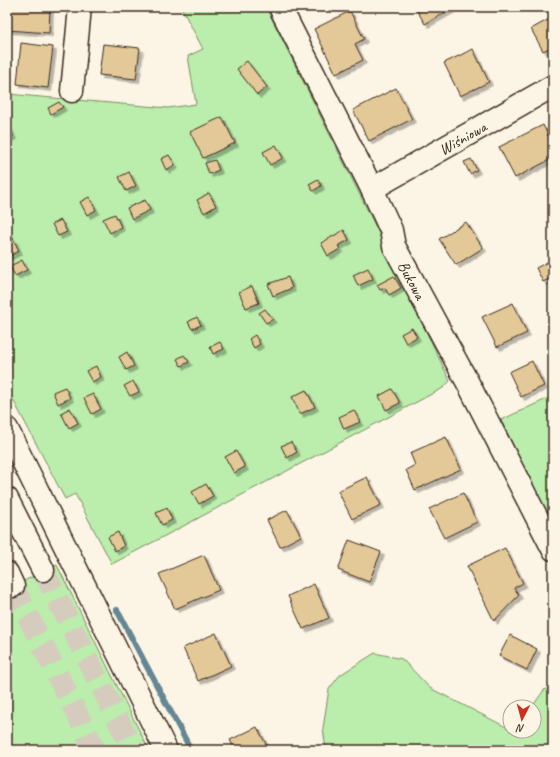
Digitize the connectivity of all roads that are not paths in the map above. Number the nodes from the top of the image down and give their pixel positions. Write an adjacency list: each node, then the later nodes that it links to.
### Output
1 (80, 7): 4 (street)
2 (280, 7): 5 (street, Bukowa)
3 (553, 86): 5 (street, Wiśniowa)
4 (72, 91)
5 (372, 189): 8 (street, Bukowa)
6 (7, 429): 10 (street)
7 (7, 499): 9 (street)
8 (553, 549)
9 (43, 570)
10 (166, 750)

